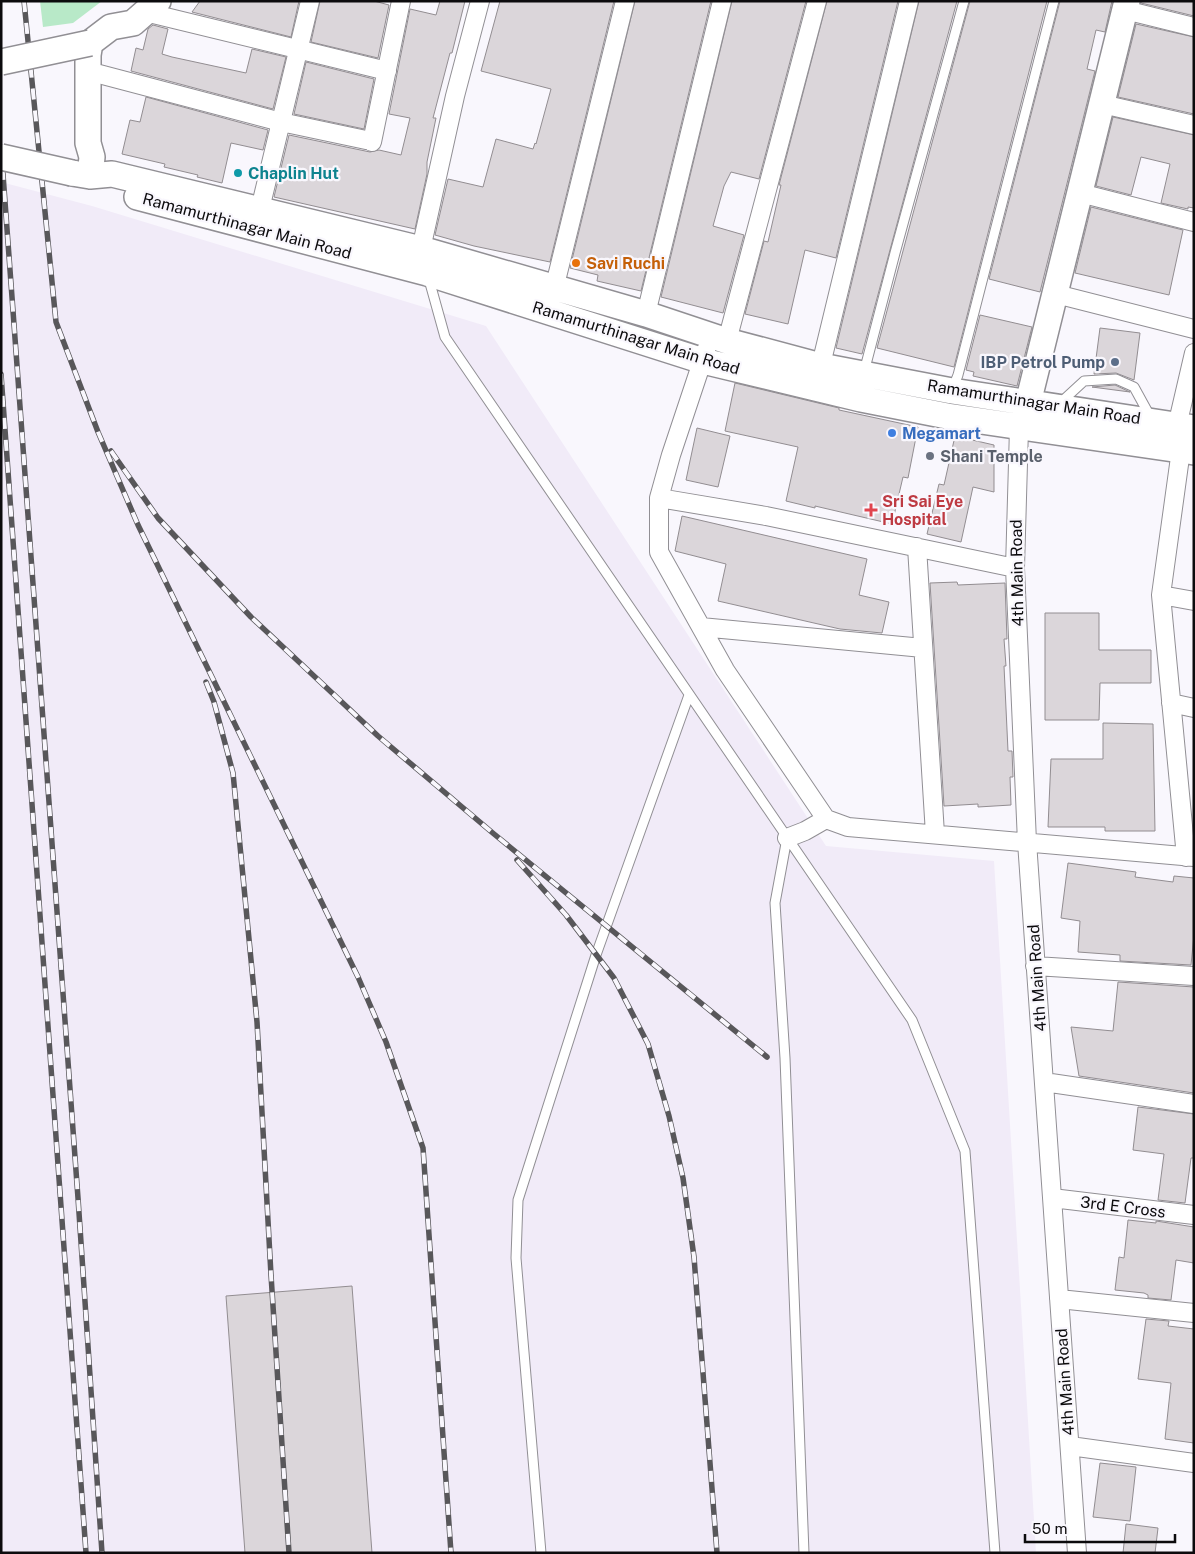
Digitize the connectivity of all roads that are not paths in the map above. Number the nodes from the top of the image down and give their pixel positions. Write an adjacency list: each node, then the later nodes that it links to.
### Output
1 (310, 1): 14 (street)
2 (401, 1): 16 (street)
3 (480, 1): 26 (street)
4 (625, 1): 27 (street)
5 (722, 1): 30 (street)
6 (817, 1): 32 (street)
7 (909, 1): 36 (street)
8 (964, 1): 35 (lane)
9 (1054, 1): 37 (lane)
10 (145, 5): 13 (main road); 14 (street)
11 (1126, 6): 12 (street); 18 (main road, 4th Main Road)
12 (1194, 27)
13 (100, 36): 15 (main road, bridge); 17 (main road); 22 (main road)
14 (298, 49): 16 (street); 19 (street)
15 (1, 62)
16 (386, 71): 19 (street)
17 (99, 74): 19 (street); 22 (main road)
18 (1102, 104): 20 (street); 23 (main road, 4th Main Road)
19 (281, 122): 24 (street)
20 (1194, 125)
21 (1, 158): 22 (main road, Ramamurthinagar Main Road, bridge)
22 (85, 169): 24 (main road, Ramamurthinagar Main Road); 26 (main road, Ramamurthinagar Main Road)
23 (1080, 193): 25 (street); 28 (main road, 4th Main Road)
24 (260, 209): 26 (main road, Ramamurthinagar Main Road)
25 (1194, 222)
26 (424, 261): 27 (main road, Ramamurthinagar Main Road); 29 (main road, Ramamurthinagar Main Road); 51 (lane)
27 (554, 288): 29 (street); 30 (main road, Ramamurthinagar Main Road)
28 (1056, 294): 31 (street); 38 (main road, 4th Main Road)
29 (548, 312): 34 (main road, Ramamurthinagar Main Road)
30 (646, 314): 32 (main road, Ramamurthinagar Main Road)
31 (1194, 329)
32 (719, 338): 34 (street); 36 (main road, Ramamurthinagar Main Road)
33 (1194, 354): 41 (street)
34 (703, 361): 36 (main road, Ramamurthinagar Main Road); 44 (street)
35 (864, 374): 36 (main road, Ramamurthinagar Main Road); 37 (main road, Ramamurthinagar Main Road)
36 (818, 377): 42 (main road, Ramamurthinagar Main Road)
37 (952, 391): 38 (main road, Ramamurthinagar Main Road)
38 (1028, 403): 39 (main road, Ramamurthinagar Main Road); 42 (main road, 4th Main Road)
39 (1058, 406): 40 (main road, Ramamurthinagar Main Road); 40 (lane)
40 (1152, 421): 41 (main road, Ramamurthinagar Main Road)
41 (1185, 427): 43 (street)
42 (1019, 428): 43 (main road, Ramamurthinagar Main Road); 46 (street, 4th Main Road)
43 (1188, 451): 47 (street)
44 (659, 498): 45 (street); 49 (street)
45 (918, 548): 46 (street); 50 (street)
46 (1015, 568): 57 (street, 4th Main Road)
47 (1161, 595): 48 (street); 52 (street)
48 (1194, 601)
49 (701, 627): 50 (street); 54 (street)
50 (923, 648): 55 (street)
51 (689, 695): 56 (lane); 69 (lane)
52 (1172, 703): 53 (street); 58 (street)
53 (1194, 708)
54 (826, 819): 55 (street); 56 (street)
55 (935, 834): 57 (street)
56 (787, 838): 70 (lane); 71 (lane)
57 (1028, 842): 58 (street); 59 (street, 4th Main Road)
58 (1190, 857)
59 (1035, 966): 60 (street); 61 (street, 4th Main Road)
60 (1194, 976)
61 (1044, 1082): 62 (street); 63 (street, 4th Main Road)
62 (1194, 1104)
63 (1052, 1198): 64 (street, 3rd E Cross); 65 (street, 4th Main Road)
64 (1194, 1215)
65 (1059, 1299): 66 (street); 67 (street, 4th Main Road)
66 (1194, 1313)
67 (1070, 1446): 68 (street); 72 (street, 4th Main Road)
68 (1194, 1463)
69 (541, 1553)
70 (804, 1553)
71 (995, 1553)
72 (1077, 1553)

